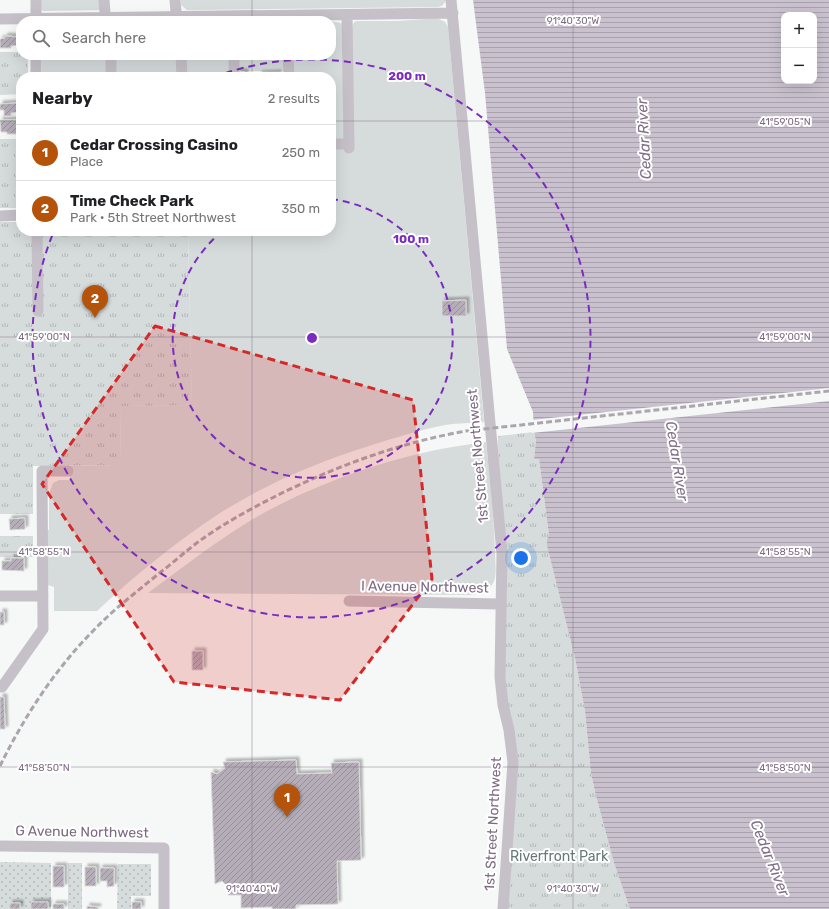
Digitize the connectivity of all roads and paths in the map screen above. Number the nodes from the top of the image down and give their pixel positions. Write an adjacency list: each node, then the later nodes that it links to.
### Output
1 (36, 0): 7 (street)
2 (104, 0): 8 (street)
3 (174, 0): 9 (street)
4 (451, 0): 5 (street, 1st Street Northwest)
5 (453, 13): 6 (street); 32 (street, 1st Street Northwest)
6 (347, 15): 10 (street); 23 (street)
7 (36, 16)
8 (107, 16)
9 (177, 16)
10 (327, 16)
11 (0, 19): 12 (street)
12 (16, 19)
13 (36, 60): 18 (street)
14 (111, 60): 19 (street)
15 (182, 60): 20 (street)
16 (234, 60): 21 (street)
17 (288, 60): 22 (street)
18 (36, 72)
19 (111, 72)
20 (182, 72)
21 (234, 72)
22 (289, 72)
23 (336, 145)
24 (16, 215): 25 (street)
25 (0, 216)
26 (37, 236): 27 (street)
27 (38, 311)
28 (68, 471): 30 (street)
29 (0, 596): 30 (street)
30 (43, 596): 33 (street)
31 (349, 601): 32 (street, I Avenue Northwest)
32 (500, 604): 36 (street, 1st Street Northwest)
33 (0, 687)
34 (0, 846): 35 (street, G Avenue Northwest)
35 (164, 909)
36 (503, 909)

